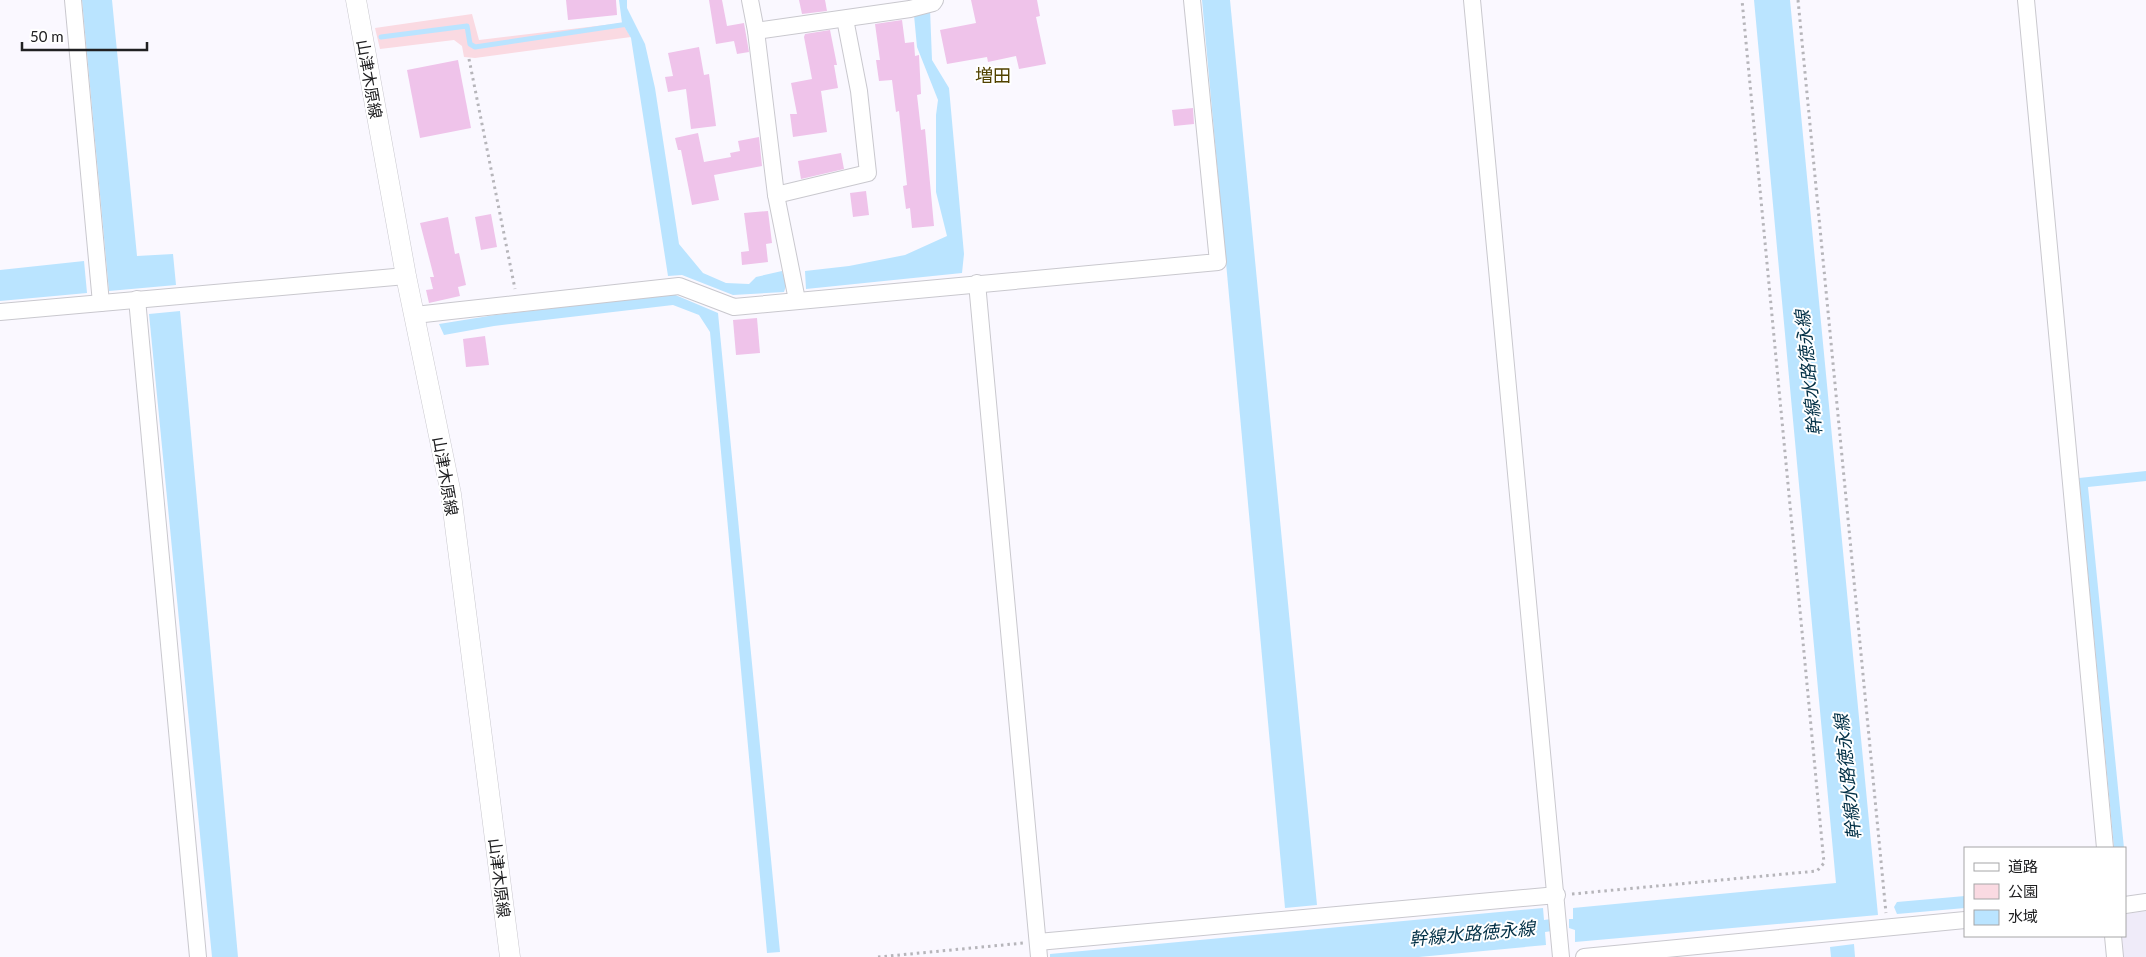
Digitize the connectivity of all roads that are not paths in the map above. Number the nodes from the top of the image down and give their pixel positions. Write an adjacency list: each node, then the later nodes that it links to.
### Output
1 (73, 0): 15 (street)
2 (356, 0): 11 (street, 山津木原線)
3 (750, 0): 9 (street)
4 (1192, 0): 12 (street)
5 (1472, 0): 19 (street)
6 (2026, 0): 18 (street)
7 (934, 2): 8 (street)
8 (845, 19): 9 (street); 10 (street)
9 (756, 31): 10 (street)
10 (776, 195): 14 (street)
11 (406, 276): 13 (street); 17 (street, 山津木原線)
12 (977, 283): 14 (street); 24 (street)
13 (137, 299): 15 (street); 25 (street)
14 (797, 300): 17 (street)
15 (101, 302): 16 (street)
16 (0, 312)
17 (415, 315): 26 (street, 山津木原線)
18 (2105, 847)
19 (1557, 895): 24 (street); 27 (street)
20 (2146, 902): 21 (street)
21 (2126, 905)
22 (1964, 920): 28 (street)
23 (2113, 937): 29 (street)
24 (1038, 949)
25 (198, 957)
26 (510, 957)
27 (1561, 957)
28 (1584, 957)
29 (2115, 957)

